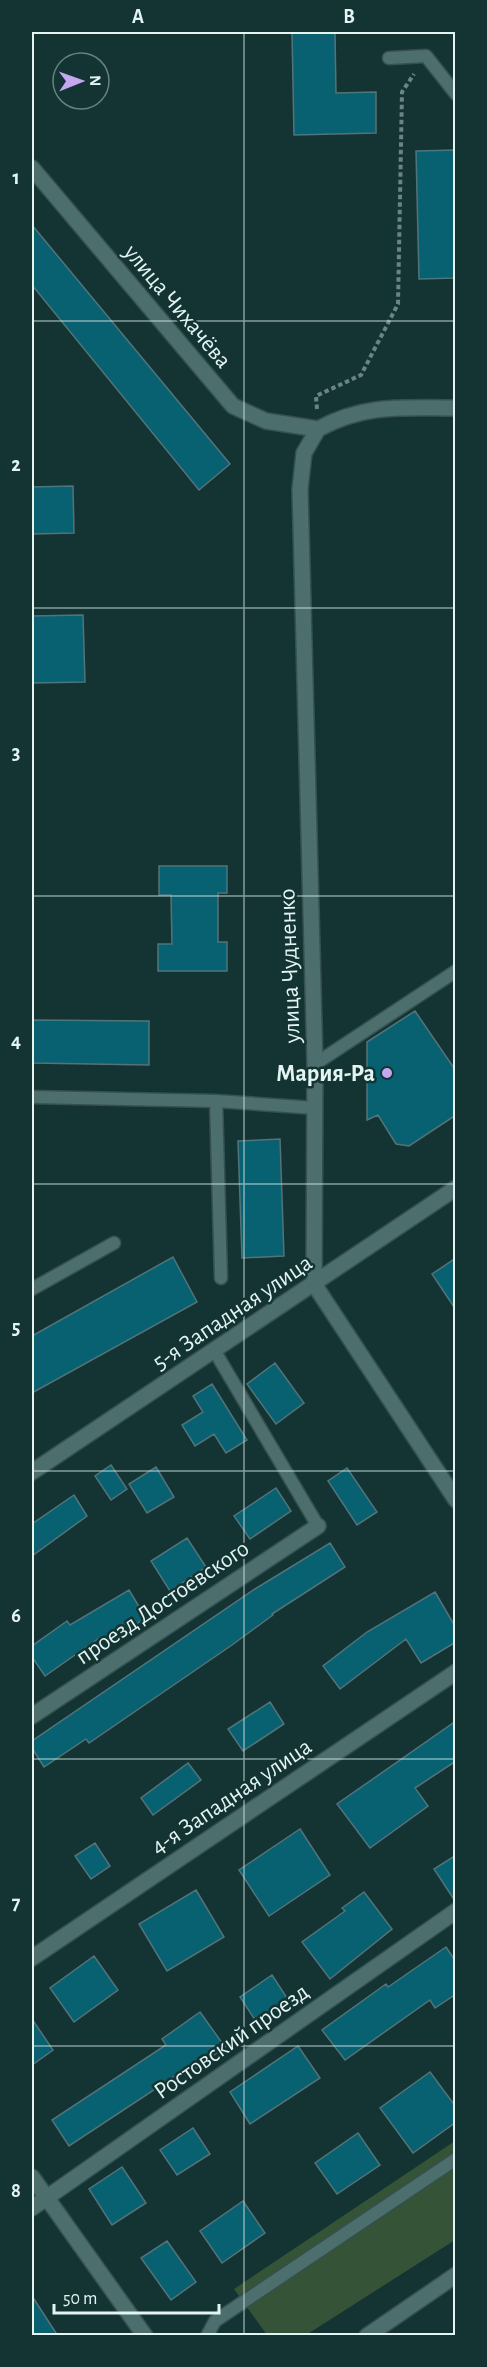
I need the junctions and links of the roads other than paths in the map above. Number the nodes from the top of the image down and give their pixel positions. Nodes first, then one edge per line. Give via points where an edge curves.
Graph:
1 (389, 58) dead end
2 (456, 94) edge
3 (32, 168) edge
4 (456, 408) edge
5 (318, 429) junction
6 (456, 971) edge
7 (315, 1064) junction
8 (32, 1097) edge
9 (216, 1101) junction
10 (315, 1108) junction
11 (456, 1188) edge
12 (114, 1243) dead end
13 (221, 1278) dead end
14 (314, 1284) junction
15 (32, 1289) edge
16 (214, 1350) junction
17 (32, 1472) edge
18 (456, 1500) edge
19 (318, 1526) joint
20 (456, 1672) edge
21 (32, 1716) edge
22 (456, 1911) edge
23 (32, 1958) edge
24 (456, 2159) edge
25 (32, 2177) edge
26 (46, 2198) junction
27 (32, 2208) edge
28 (456, 2275) edge
29 (145, 2336) edge
30 (207, 2336) edge
31 (367, 2336) edge

1 - 2 lane via 426,56
3 - 5 street, улица Чихачёва via 233,406 266,421
4 - 5 street via 380,408 342,416
5 - 7 street, улица Чудненко via 304,453 300,489
6 - 7 lane
7 - 10 street, улица Чудненко
8 - 9 lane
9 - 10 lane
9 - 13 lane
10 - 14 street, улица Чудненко
11 - 14 street, 5-я Западная улица
12 - 15 lane
14 - 16 street, 5-я Западная улица
14 - 18 street
16 - 17 street, 5-я Западная улица
16 - 19 lane
19 - 21 street, проезд Достоевского
20 - 23 street, 4-я Западная улица
22 - 26 street, Ростовский проезд
24 - 30 lane via 215,2321
25 - 26 street
26 - 27 street, Ростовский проезд
26 - 29 street
28 - 31 street

